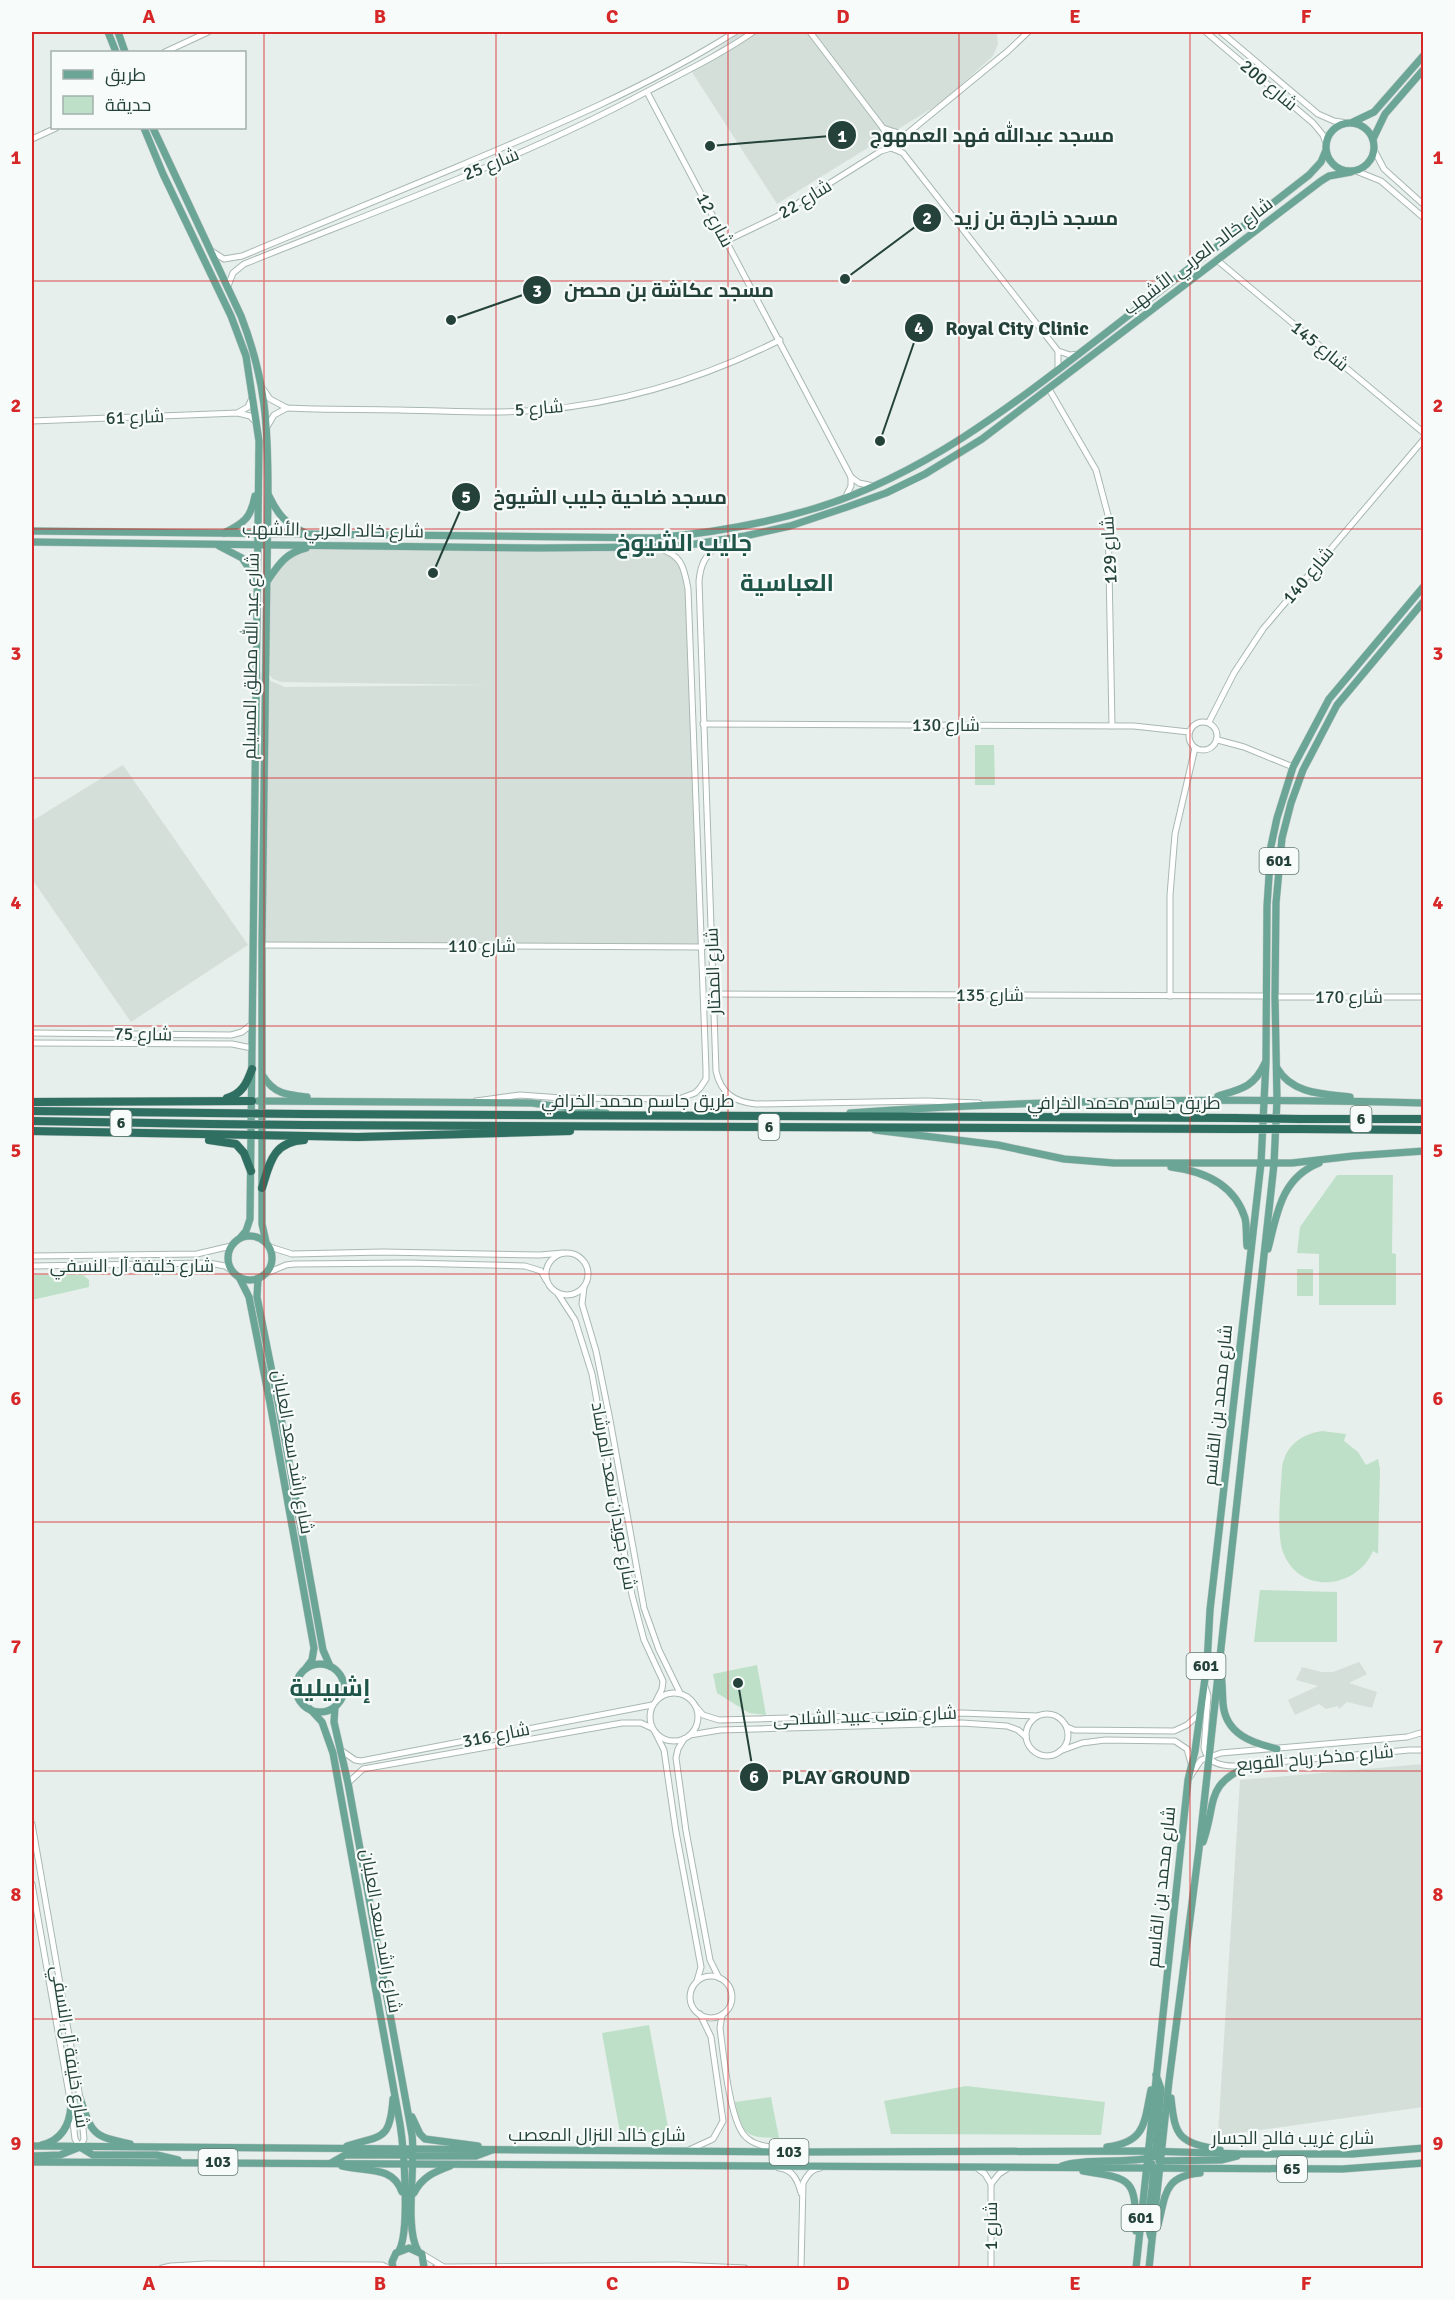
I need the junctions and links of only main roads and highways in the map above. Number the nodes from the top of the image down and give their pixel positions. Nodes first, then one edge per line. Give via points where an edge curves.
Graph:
1 (108, 32) edge
2 (118, 32) edge
3 (116, 51) edge
4 (126, 51) edge
5 (1424, 55) edge
6 (1424, 69) edge
7 (1349, 123) junction
8 (144, 129) edge
9 (153, 129) edge
10 (1373, 139) junction
11 (1326, 147) junction
12 (171, 170) junction
13 (1353, 172) junction
14 (163, 174) junction
15 (177, 182) junction
16 (168, 186) junction
17 (1136, 310) junction
18 (1142, 318) junction
19 (1124, 319) junction
20 (1130, 327) junction
21 (976, 430) junction
22 (964, 438) junction
23 (984, 438) junction
24 (972, 446) junction
25 (259, 479) junction
26 (268, 494) junction
27 (32, 531) edge
28 (222, 534) junction
29 (258, 534) junction
30 (268, 535) junction
31 (309, 535) junction
32 (428, 536) junction
33 (566, 537) junction
34 (578, 537) junction
35 (32, 542) edge
36 (214, 544) junction
37 (258, 545) junction
38 (267, 545) junction
39 (315, 546) junction
40 (429, 546) junction
41 (564, 548) junction
42 (577, 548) junction
43 (258, 582) junction
44 (267, 583) junction
45 (1424, 586) edge
46 (1424, 601) edge
47 (255, 819) junction
48 (264, 819) junction
49 (255, 831) junction
50 (264, 832) junction
51 (252, 998) junction
52 (262, 998) junction
53 (1266, 1061) junction
54 (1276, 1066) junction
55 (252, 1070) junction
56 (263, 1076) junction
57 (1208, 1099) junction
58 (1264, 1099) junction
59 (345, 1100) junction
60 (1277, 1100) junction
61 (212, 1101) junction
62 (252, 1101) junction
63 (263, 1101) junction
64 (32, 1102) edge
65 (1379, 1102) junction
66 (1424, 1102) edge
67 (32, 1111) edge
68 (630, 1116) junction
69 (808, 1116) junction
70 (1424, 1119) edge
71 (32, 1121) edge
72 (642, 1126) junction
73 (848, 1127) junction
74 (1424, 1130) edge
75 (32, 1131) edge
76 (121, 1133) junction
77 (252, 1135) junction
78 (262, 1135) junction
79 (358, 1137) junction
80 (1424, 1151) edge
81 (1332, 1158) junction
82 (1148, 1163) junction
83 (1261, 1163) junction
84 (1274, 1164) junction
85 (251, 1171) junction
86 (262, 1188) junction
87 (240, 1238) junction
88 (268, 1245) junction
89 (1249, 1258) junction
90 (1261, 1272) junction
91 (239, 1277) junction
92 (258, 1279) junction
93 (285, 1436) junction
94 (275, 1437) junction
95 (298, 1509) junction
96 (289, 1510) junction
97 (1219, 1665) junction
98 (330, 1666) junction
99 (306, 1668) junction
100 (335, 1707) junction
101 (309, 1709) junction
102 (1277, 1749) road end
103 (1251, 1765) road end
104 (1199, 1849) junction
105 (1157, 2061) junction
106 (1169, 2080) junction
107 (393, 2090) junction
108 (80, 2098) road end
109 (406, 2101) junction
110 (71, 2105) road end
111 (34, 2146) edge
112 (80, 2147) junction
113 (147, 2147) junction
114 (339, 2148) junction
115 (1424, 2148) edge
116 (495, 2149) junction
117 (1078, 2151) junction
118 (404, 2152) junction
119 (414, 2153) junction
120 (1243, 2154) junction
121 (32, 2156) edge
122 (1154, 2160) junction
123 (186, 2162) junction
124 (331, 2163) junction
125 (1424, 2163) edge
126 (32, 2164) edge
127 (404, 2164) junction
128 (414, 2164) junction
129 (453, 2165) junction
130 (1057, 2167) junction
131 (1240, 2169) junction
132 (404, 2198) junction
133 (412, 2198) junction
134 (420, 2252) junction
135 (1151, 2253) junction
136 (397, 2254) junction
137 (1137, 2259) junction
138 (393, 2268) edge
139 (424, 2268) edge
140 (1136, 2268) edge
141 (1149, 2268) edge

1 - 3 main road
2 - 4 main road
5 - 7 main road via 1374,112
6 - 10 main road via 1385,114
7 - 10 main road via 1365,128
7 - 11 main road via 1335,128
8 - 14 main road, شارع عبد الله مطلق المسيلم
9 - 12 main road, شارع عبد الله مطلق المسيلم
10 - 13 main road via 1374,150 1368,164
11 - 13 main road via 1334,166
11 - 17 main road, شارع خالد العربي الأشهب via 1321,162 1309,175
12 - 14 main road
12 - 15 main road, شارع عبد الله مطلق المسيلم
13 - 18 main road, شارع خالد العربي الأشهب via 1321,180
14 - 16 main road, شارع عبد الله مطلق المسيلم
15 - 16 main road
15 - 26 main road, شارع عبد الله مطلق المسيلم via 228,286 253,348 267,427
16 - 25 main road, شارع عبد الله مطلق المسيلم via 231,316 246,356 260,441
17 - 18 main road via 1136,316
17 - 19 main road, شارع خالد العربي الأشهب
18 - 20 main road, شارع خالد العربي الأشهب
19 - 20 main road via 1130,321
19 - 21 main road, شارع خالد العربي الأشهب
20 - 23 main road, شارع خالد العربي الأشهب
21 - 22 main road, شارع خالد العربي الأشهب
21 - 23 main road via 976,435
22 - 24 main road via 971,440
22 - 34 main road, شارع خالد العربي الأشهب via 873,486 792,514 736,528 656,538
23 - 24 main road, شارع خالد العربي الأشهب
24 - 42 main road, شارع خالد العربي الأشهب via 886,492 790,526 721,540 652,547
25 - 28 main road via 248,518
25 - 29 main road, شارع عبد الله مطلق المسيلم
26 - 30 main road, شارع عبد الله مطلق المسيلم
26 - 31 main road via 285,521
27 - 28 main road, شارع خالد العربي الأشهب
28 - 29 main road, شارع خالد العربي الأشهب
29 - 30 main road, شارع خالد العربي الأشهب
29 - 37 main road, شارع عبد الله مطلق المسيلم
30 - 31 main road, شارع خالد العربي الأشهب
30 - 38 main road, شارع عبد الله مطلق المسيلم
31 - 32 main road, شارع خالد العربي الأشهب
32 - 33 main road, شارع خالد العربي الأشهب
32 - 40 main road
33 - 34 main road, شارع خالد العربي الأشهب
33 - 41 main road
34 - 42 main road
35 - 36 main road, شارع خالد العربي الأشهب
36 - 37 main road, شارع خالد العربي الأشهب
36 - 43 main road via 242,558
37 - 38 main road, شارع خالد العربي الأشهب
37 - 43 main road, شارع عبد الله مطلق المسيلم
38 - 39 main road, شارع خالد العربي الأشهب
38 - 44 main road, شارع عبد الله مطلق المسيلم
39 - 40 main road, شارع خالد العربي الأشهب
39 - 44 main road via 283,558
40 - 41 main road, شارع خالد العربي الأشهب
41 - 42 main road, شارع خالد العربي الأشهب
43 - 47 main road, شارع عبد الله مطلق المسيلم
44 - 48 main road, شارع عبد الله مطلق المسيلم
45 - 53 main road, شارع محمد بن القاسم / 601 via 1329,699 1293,767 1271,846
46 - 54 main road, شارع محمد بن القاسم / 601 via 1337,705 1303,770 1291,803 1282,838 1276,903
47 - 48 main road
47 - 49 main road, شارع عبد الله مطلق المسيلم
48 - 50 main road, شارع عبد الله مطلق المسيلم
49 - 50 main road
49 - 51 main road, شارع عبد الله مطلق المسيلم
50 - 52 main road, شارع عبد الله مطلق المسيلم
51 - 52 main road
51 - 55 main road, شارع عبد الله مطلق المسيلم
52 - 56 main road, شارع عبد الله مطلق المسيلم
53 - 57 main road via 1255,1081 1245,1088
53 - 58 main road, شارع محمد بن القاسم / 601
54 - 60 main road, شارع محمد بن القاسم / 601
54 - 65 main road via 1282,1077 1304,1091
55 - 61 highway via 238,1093
55 - 62 main road, شارع عبد الله مطلق المسيلم
56 - 59 main road via 272,1089 284,1095
56 - 63 main road, شارع عبد الله مطلق المسيلم
57 - 58 main road
57 - 69 main road via 938,1107
58 - 60 main road
58 - 83 main road, شارع محمد بن القاسم / 601
59 - 63 main road
59 - 68 main road via 532,1103
60 - 65 main road
60 - 84 main road, شارع محمد بن القاسم / 601
61 - 62 highway
61 - 64 highway
62 - 63 main road
62 - 77 main road, شارع عبد الله مطلق المسيلم
63 - 78 main road, شارع عبد الله مطلق المسيلم
65 - 66 main road
67 - 68 highway, طريق جاسم محمد الخرافي / 6, bridge
68 - 69 highway, طريق جاسم محمد الخرافي / 6
69 - 70 highway, طريق جاسم محمد الخرافي / 6, bridge
71 - 72 highway, طريق جاسم محمد الخرافي / 6, bridge
72 - 73 highway, طريق جاسم محمد الخرافي / 6
72 - 79 highway
73 - 74 highway, طريق جاسم محمد الخرافي / 6, bridge
73 - 82 main road via 998,1145 1073,1160
75 - 76 highway
76 - 77 highway
76 - 85 highway via 148,1138 223,1140 236,1144
77 - 78 highway
77 - 85 main road
78 - 79 highway
78 - 86 main road
79 - 86 highway via 286,1144 273,1157
80 - 81 main road
81 - 84 main road
81 - 90 main road via 1305,1170 1284,1193
82 - 83 main road
82 - 89 main road via 1192,1170 1222,1185 1238,1202 1245,1218
83 - 84 main road
83 - 89 main road, شارع محمد بن القاسم / 601
84 - 90 main road, شارع محمد بن القاسم / 601
85 - 87 main road via 249,1226
86 - 88 main road via 262,1224
87 - 88 main road via 254,1236
87 - 91 main road via 231,1246 228,1258 231,1270
88 - 92 main road via 272,1261 267,1273
89 - 105 main road, شارع محمد بن القاسم / 601 via 1200,1713 1188,1780
90 - 97 main road, شارع محمد بن القاسم / 601
91 - 92 main road
91 - 94 main road, شارع راشد سعد العلبان via 249,1297
92 - 93 main road, شارع راشد سعد العلبان via 257,1297
93 - 94 main road via 280,1433
93 - 95 main road, شارع راشد سعد العلبان
94 - 96 main road, شارع راشد سعد العلبان
95 - 96 main road
95 - 98 main road, شارع راشد سعد العلبان via 323,1650
96 - 99 main road, شارع راشد سعد العلبان via 314,1648
97 - 102 main road via 1224,1709 1230,1725 1249,1741
97 - 104 main road, شارع محمد بن القاسم / 601
98 - 99 main road
98 - 100 main road via 338,1672 344,1687
99 - 101 main road via 300,1673 296,1688 299,1700
100 - 101 main road via 322,1712
100 - 109 main road, شارع راشد سعد العلبان via 334,1722
101 - 107 main road, شارع راشد سعد العلبان via 322,1722 333,1753
103 - 104 main road via 1231,1774 1217,1789
104 - 106 main road, شارع محمد بن القاسم / 601
105 - 117 main road via 1143,2127 1137,2135 1121,2145
105 - 122 main road, شارع محمد بن القاسم / 601
106 - 120 main road via 1173,2124 1187,2141
106 - 122 main road, شارع محمد بن القاسم / 601
107 - 114 main road via 391,2121 384,2133
107 - 118 main road, شارع راشد سعد العلبان
108 - 113 main road via 92,2130 99,2136
109 - 116 main road via 425,2139
109 - 119 main road, شارع راشد سعد العلبان
110 - 111 main road via 63,2132 56,2139
111 - 112 main road, شارع خالد النزال المعصب / 103
112 - 113 main road, شارع خالد النزال المعصب / 103
112 - 121 main road via 60,2155
112 - 123 main road via 93,2155 157,2155
113 - 114 main road, شارع خالد النزال المعصب / 103
114 - 118 main road, شارع خالد النزال المعصب / 103
115 - 120 main road, شارع غريب فالح الجسار / 65 via 1352,2154
116 - 117 main road, شارع خالد النزال المعصب / 103
116 - 119 main road, شارع خالد النزال المعصب / 103
117 - 122 main road, شارع خالد النزال المعصب / 103
118 - 119 main road, شارع خالد النزال المعصب / 103
118 - 124 main road via 345,2156
118 - 127 main road, شارع راشد سعد العلبان
119 - 127 main road
119 - 128 main road, شارع راشد سعد العلبان
120 - 122 main road via 1221,2160
122 - 130 main road via 1087,2160
122 - 131 main road, شارع غريب فالح الجسار / 65
122 - 135 main road, شارع محمد بن القاسم / 601
122 - 137 main road, شارع محمد بن القاسم / 601
123 - 124 main road, شارع خالد النزال المعصب / 103
123 - 126 main road, شارع خالد النزال المعصب / 103
124 - 127 main road, شارع خالد النزال المعصب / 103
124 - 132 main road via 387,2173 395,2178
125 - 131 main road, شارع غريب فالح الجسار / 65 via 1342,2169
127 - 128 main road, شارع خالد النزال المعصب / 103
127 - 132 main road, شارع راشد سعد العلبان
128 - 129 main road, شارع خالد النزال المعصب / 103
128 - 133 main road, شارع راشد سعد العلبان
129 - 130 main road, شارع خالد النزال المعصب / 103
129 - 133 main road via 427,2175
130 - 137 main road via 1118,2176 1126,2182 1135,2198
131 - 135 main road via 1188,2174 1171,2183
132 - 136 main road, شارع راشد سعد العلبان via 405,2235
133 - 134 main road, شارع راشد سعد العلبان via 413,2237
134 - 136 main road via 409,2248
134 - 139 main road, شارع راشد سعد العلبان
135 - 141 main road, شارع محمد بن القاسم / 601
136 - 138 main road, شارع راشد سعد العلبان
137 - 140 main road, شارع محمد بن القاسم / 601

